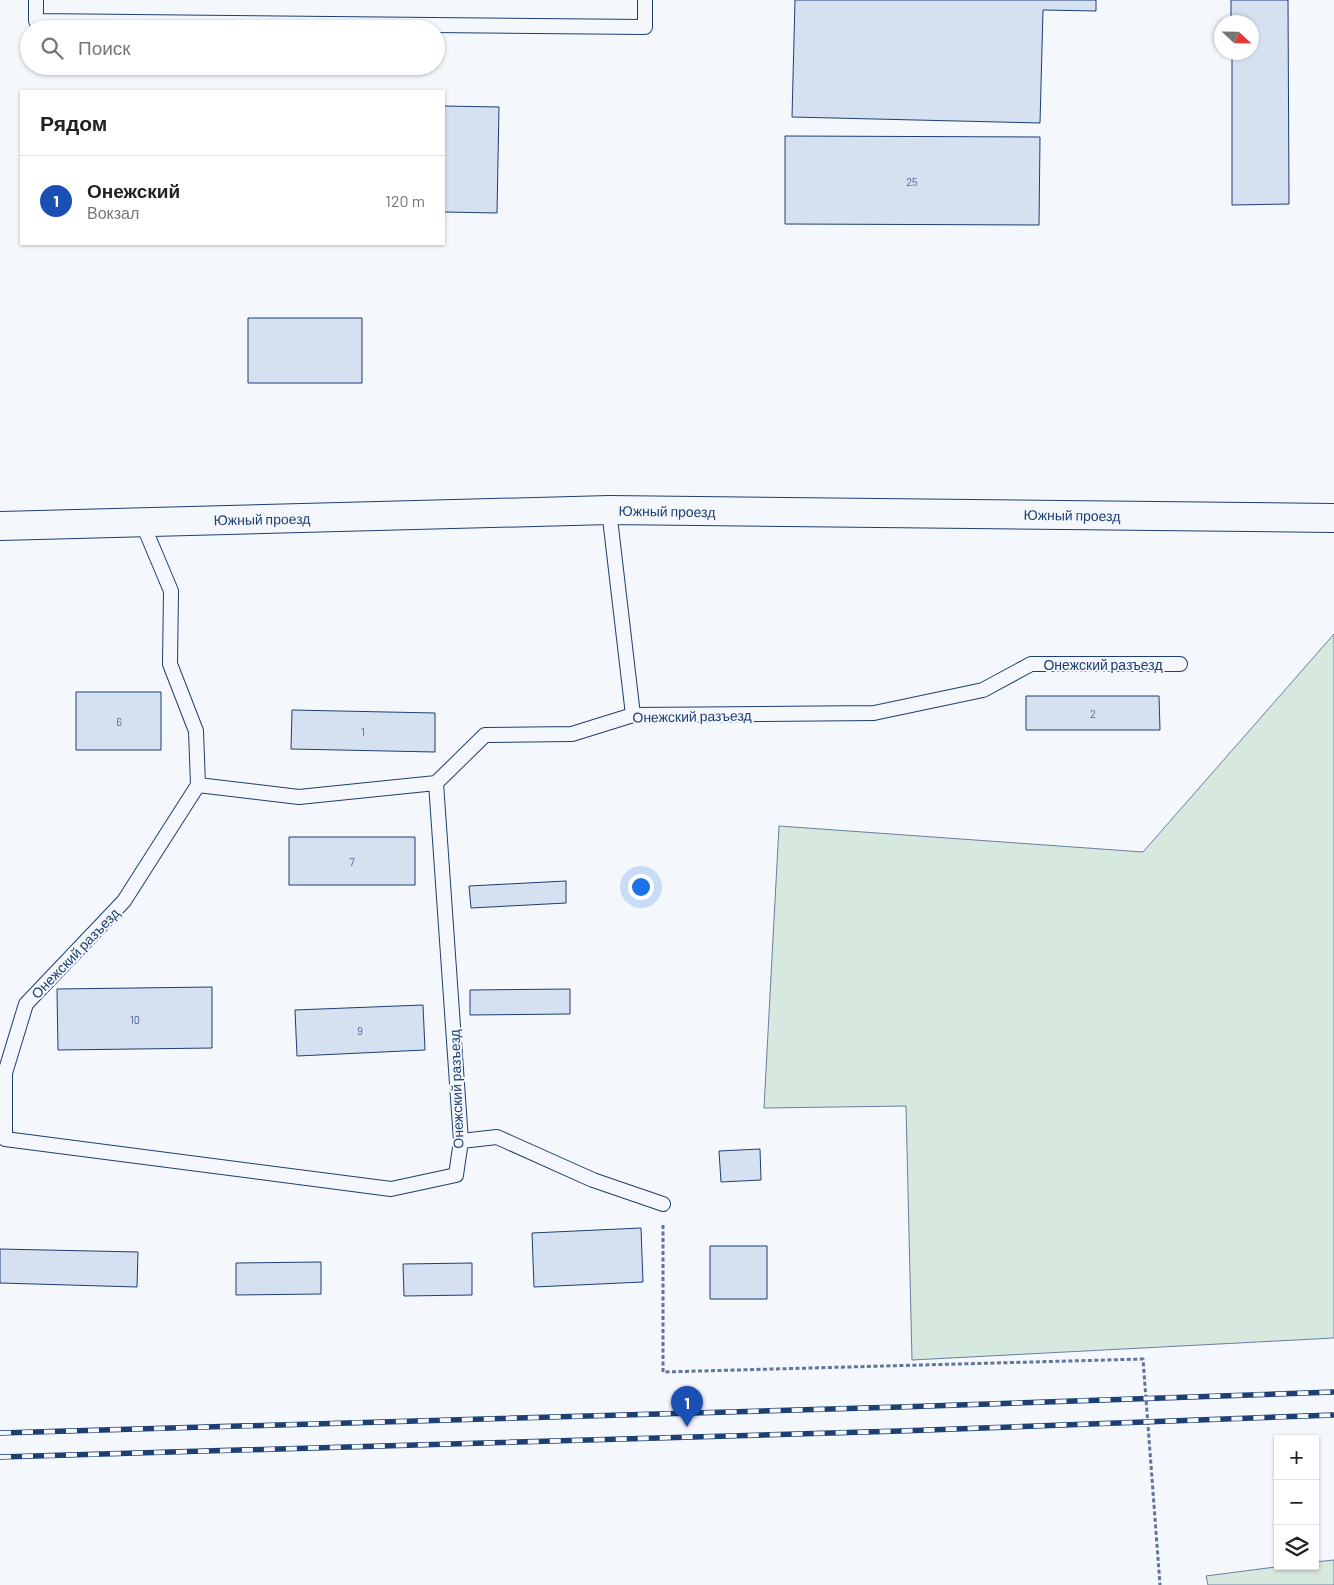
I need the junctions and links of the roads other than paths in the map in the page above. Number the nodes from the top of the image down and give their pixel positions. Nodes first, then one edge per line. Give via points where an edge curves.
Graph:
1 (36, 0) edge
2 (645, 0) edge
3 (36, 20) edge
4 (445, 25) edge
5 (609, 510) junction
6 (1334, 518) edge
7 (142, 522) junction
8 (0, 526) edge
9 (1180, 664) dead end
10 (633, 715) junction
11 (436, 782) junction
12 (198, 785) junction
13 (2, 1139) edge
14 (461, 1141) junction
15 (663, 1204) road end

1 - 3 lane
2 - 4 lane via 645,27
5 - 6 street, Южный проезд
5 - 7 street, Южный проезд
5 - 10 lane
7 - 8 street, Южный проезд
7 - 12 lane via 172,591 170,664 196,731
9 - 10 lane, Онежский разъезд via 1031,664 982,690 874,713
10 - 11 lane, Онежский разъезд via 572,734 485,735
11 - 12 lane via 299,797
11 - 14 lane, Онежский разъезд
12 - 13 lane, Онежский разъезд via 124,901 26,1004 6,1073
13 - 14 lane, Онежский разъезд via 391,1190 456,1175
14 - 15 lane via 497,1137 593,1180

